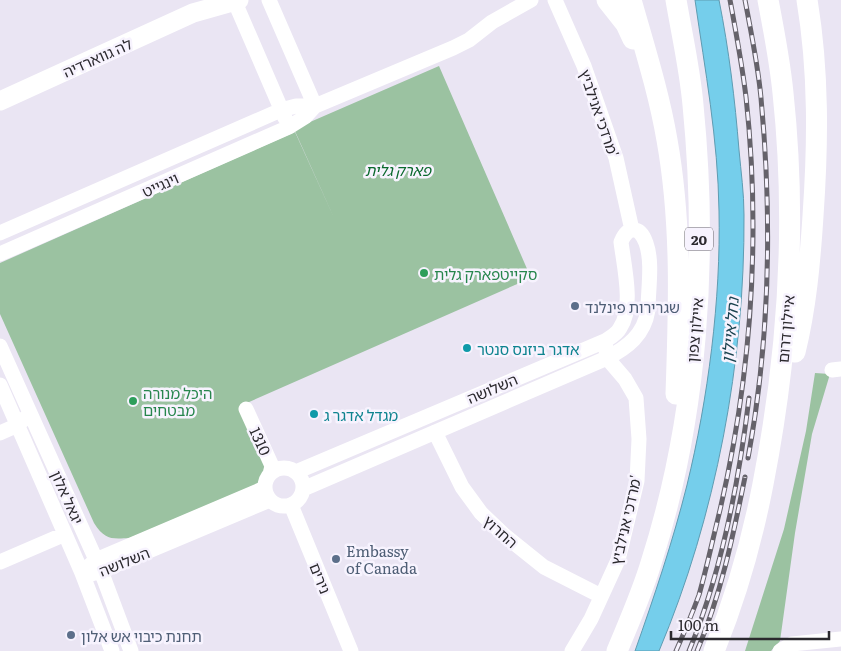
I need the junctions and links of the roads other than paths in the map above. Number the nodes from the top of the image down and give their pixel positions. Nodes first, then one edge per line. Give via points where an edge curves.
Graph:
1 (211, 0) edge
2 (269, 0) edge
3 (531, 0) edge
4 (555, 0) edge
5 (607, 0) edge
6 (630, 0) edge
7 (676, 0) edge
8 (768, 0) edge
9 (807, 0) edge
10 (236, 1) edge
11 (193, 13) junction
12 (652, 75) junction
13 (0, 100) edge
14 (315, 106) junction
15 (281, 110) junction
16 (289, 127) junction
17 (632, 230) junction
18 (0, 233) edge
19 (0, 254) edge
20 (605, 341) junction
21 (0, 346) edge
22 (607, 358) junction
23 (0, 385) edge
24 (4, 404) edge
25 (27, 406) junction
26 (246, 409) dead end
27 (18, 425) junction
28 (256, 431) junction
29 (434, 432) junction
30 (0, 433) edge
31 (292, 470) junction
32 (673, 477) junction
33 (763, 483) junction
34 (268, 487) junction
35 (303, 490) junction
36 (292, 505) junction
37 (65, 534) junction
38 (89, 543) junction
39 (118, 552) junction
40 (0, 562) edge
41 (99, 565) junction
42 (82, 573) junction
43 (601, 596) junction
44 (841, 639) edge
45 (786, 648) edge
46 (112, 651) edge
47 (132, 651) edge
48 (350, 651) edge
49 (572, 651) edge
50 (617, 651) edge
51 (714, 651) edge

1 - 11 main road, לה גווארדיה
2 - 14 street
3 - 14 street, וינגייט via 499,17 454,48
4 - 17 street, מרדכי אנילביץ' via 584,66 616,158
5 - 12 highway via 626,24
6 - 12 highway
7 - 32 highway, איילון צפון / 20 via 693,104 699,230 693,352
8 - 33 highway, איילון דרום via 783,94 789,184 789,258 781,379
9 - 33 highway via 816,101 810,262 797,343
10 - 11 main road, לה גווארדיה
10 - 15 street
11 - 13 main road, לה גווארדיה
12 - 32 highway via 667,140 678,235 679,310
14 - 15 street, וינגייט
14 - 16 street, וינגייט
15 - 16 street
15 - 18 street, וינגייט
16 - 19 street, וינגייט
17 - 20 street via 624,235 621,242 627,295 625,318 616,334
17 - 22 street, מרדכי אנילביץ' via 641,233 648,248 647,318 636,338
20 - 22 street
20 - 31 street, השלושה
21 - 25 street, יגאל אלון
22 - 29 street, השלושה
22 - 43 street, מרדכי אנילביץ' via 636,398 639,439 637,481 618,560
23 - 24 street, יגאל אלון
24 - 25 street via 19,401
24 - 27 street, יגאל אלון
25 - 27 street
25 - 38 street, יגאל אלון
26 - 28 street, 1310
27 - 30 street
27 - 37 street, יגאל אלון
28 - 31 street via 270,451
28 - 34 street, 1310 via 272,466
29 - 35 street, השלושה
29 - 43 street, החרוץ via 462,487 481,513 544,567
31 - 34 street via 276,470
31 - 35 street via 303,483
32 - 50 highway, איילון צפון / 20 via 652,561
33 - 51 highway, איילון דרום via 741,574
34 - 36 street via 280,506
34 - 39 street, השלושה
34 - 41 street, השלושה
35 - 36 street
36 - 48 street, נירים
37 - 40 street
37 - 42 street, יגאל אלון
38 - 39 street via 103,552
38 - 41 street, יגאל אלון
39 - 41 street, השלושה
41 - 42 street, השלושה
41 - 47 street, יגאל אלון
42 - 46 street, יגאל אלון
43 - 49 street, מרדכי אנילביץ'
44 - 45 street

